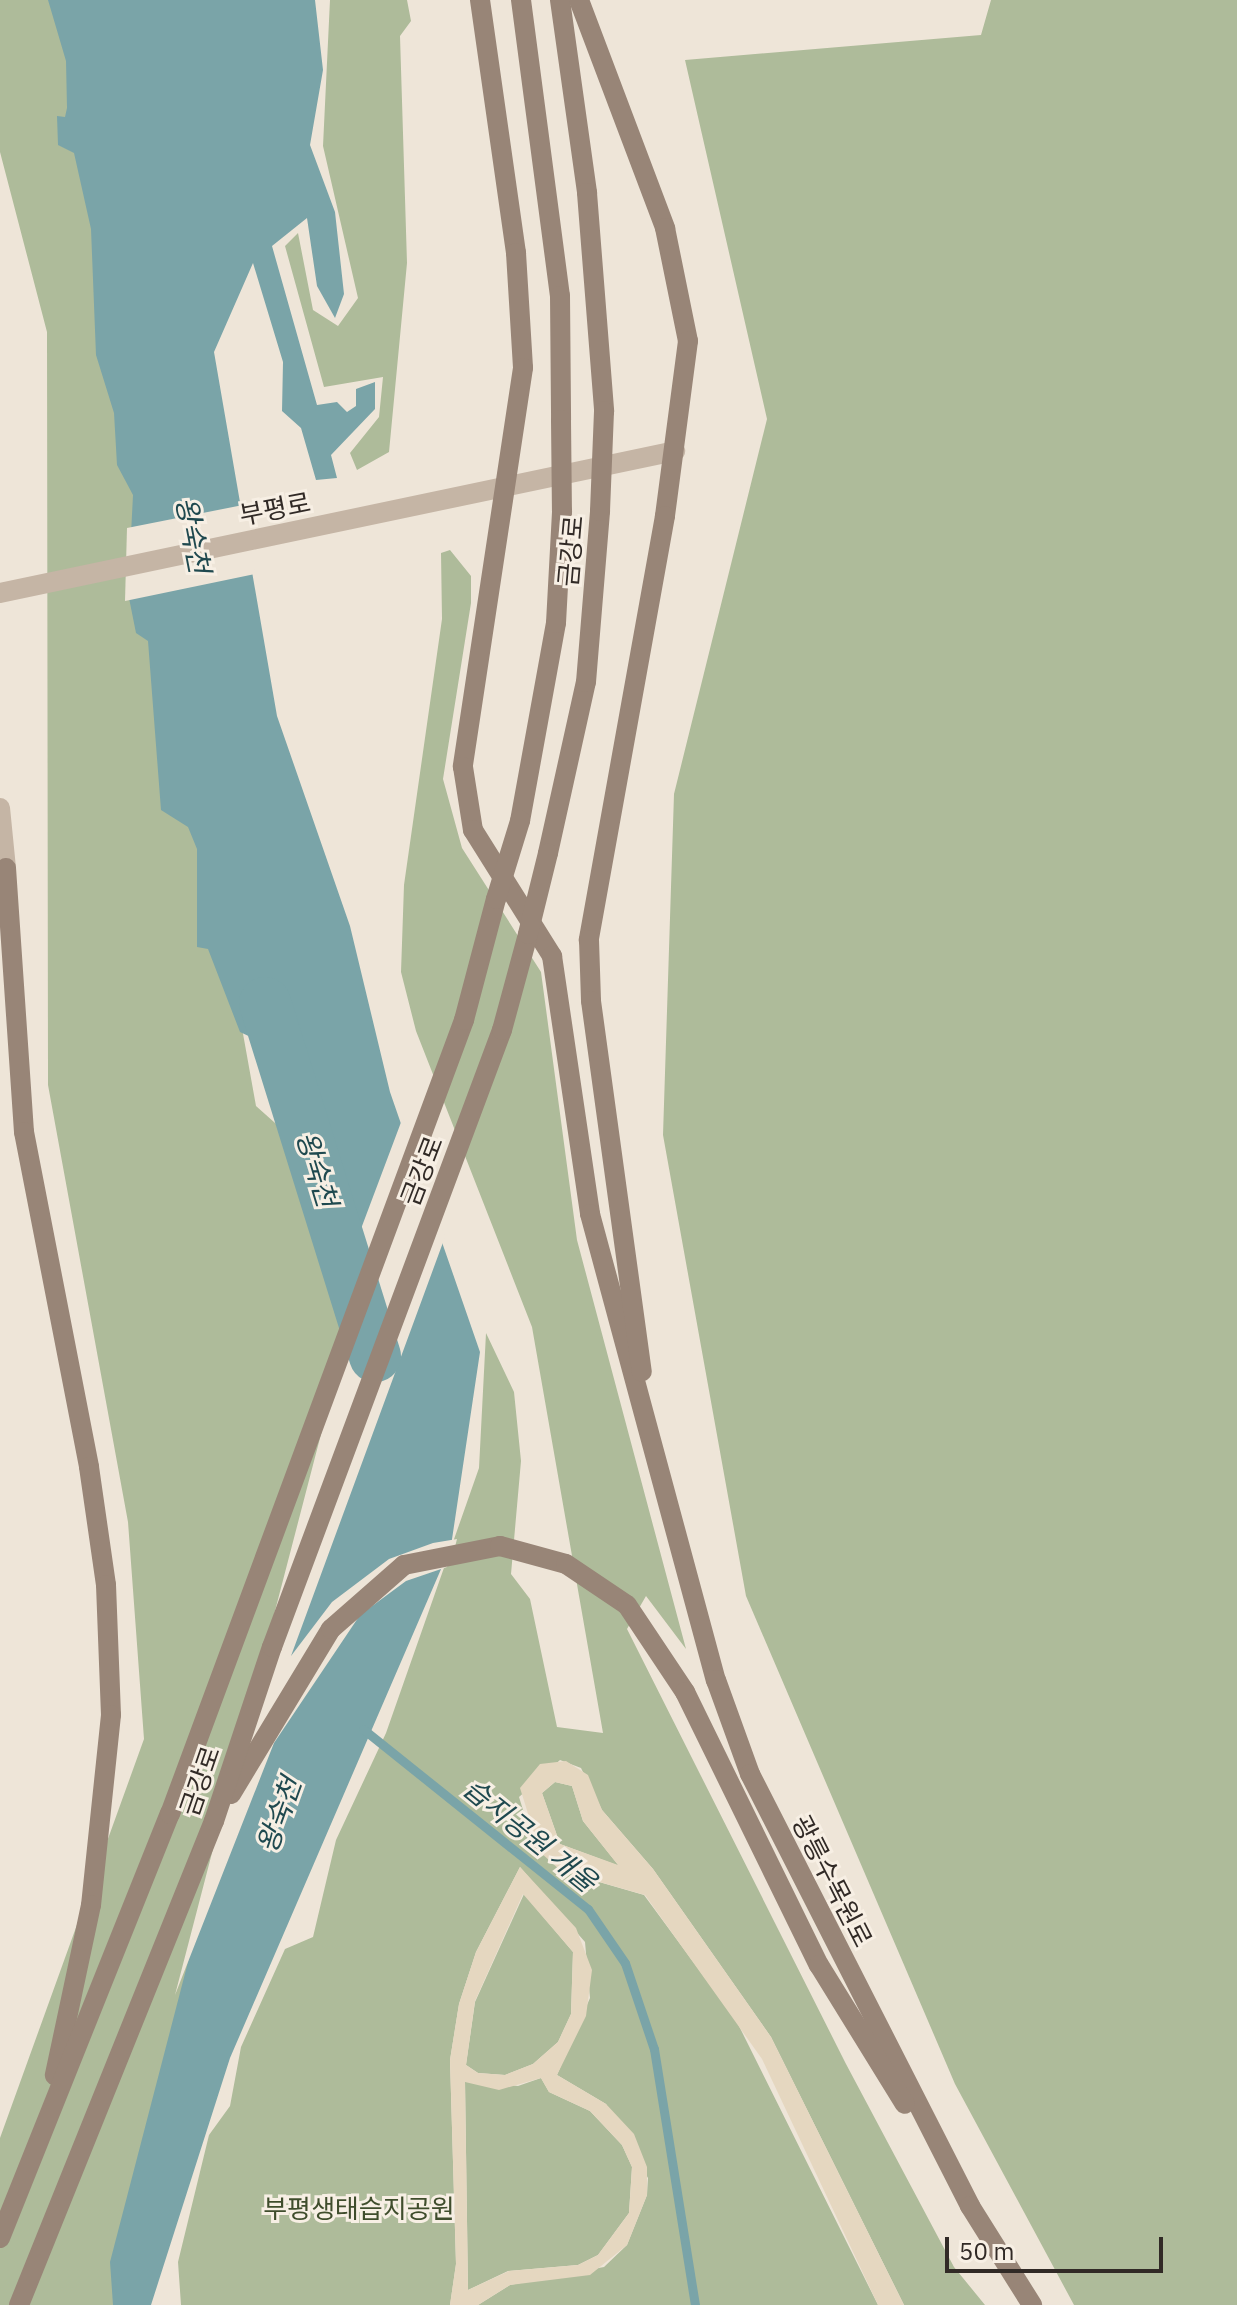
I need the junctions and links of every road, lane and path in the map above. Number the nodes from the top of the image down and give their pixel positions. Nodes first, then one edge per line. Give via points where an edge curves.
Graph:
1 (480, 0) edge
2 (521, 0) edge
3 (560, 0) edge
4 (579, 0) edge
5 (675, 451) junction
6 (509, 486) junction
7 (8, 590) edge
8 (0, 808) edge
9 (6, 868) joint
10 (653, 1451) junction
11 (214, 1821) junction
12 (43, 2131) junction
13 (954, 2176) junction
14 (0, 2238) edge
15 (19, 2305) edge
16 (1032, 2305) edge

1 - 6 main road via 522,317
2 - 12 main road, 금강로, bridge via 560,296 562,511 556,623 520,821 464,1020 170,1814
3 - 11 main road, 금강로, bridge via 587,193 604,411 586,682 502,1030 272,1647
4 - 5 main road via 679,278 688,341
5 - 6 street, 부평로
5 - 10 main road via 589,940 591,1001
6 - 7 street, 부평로
6 - 10 main road via 463,767 473,830 552,956 590,1214
8 - 9 street
9 - 12 main road via 12,1036 43,1237 89,1467 106,1585 111,1715 91,1905
10 - 13 main road, 광릉수목원로 via 750,1774
11 - 13 main road via 331,1629 404,1565 500,1546 541,1555 600,1584 647,1632 693,1706 819,1965
11 - 15 main road, 금강로
12 - 14 main road, 금강로
13 - 16 main road, 광릉수목원로

